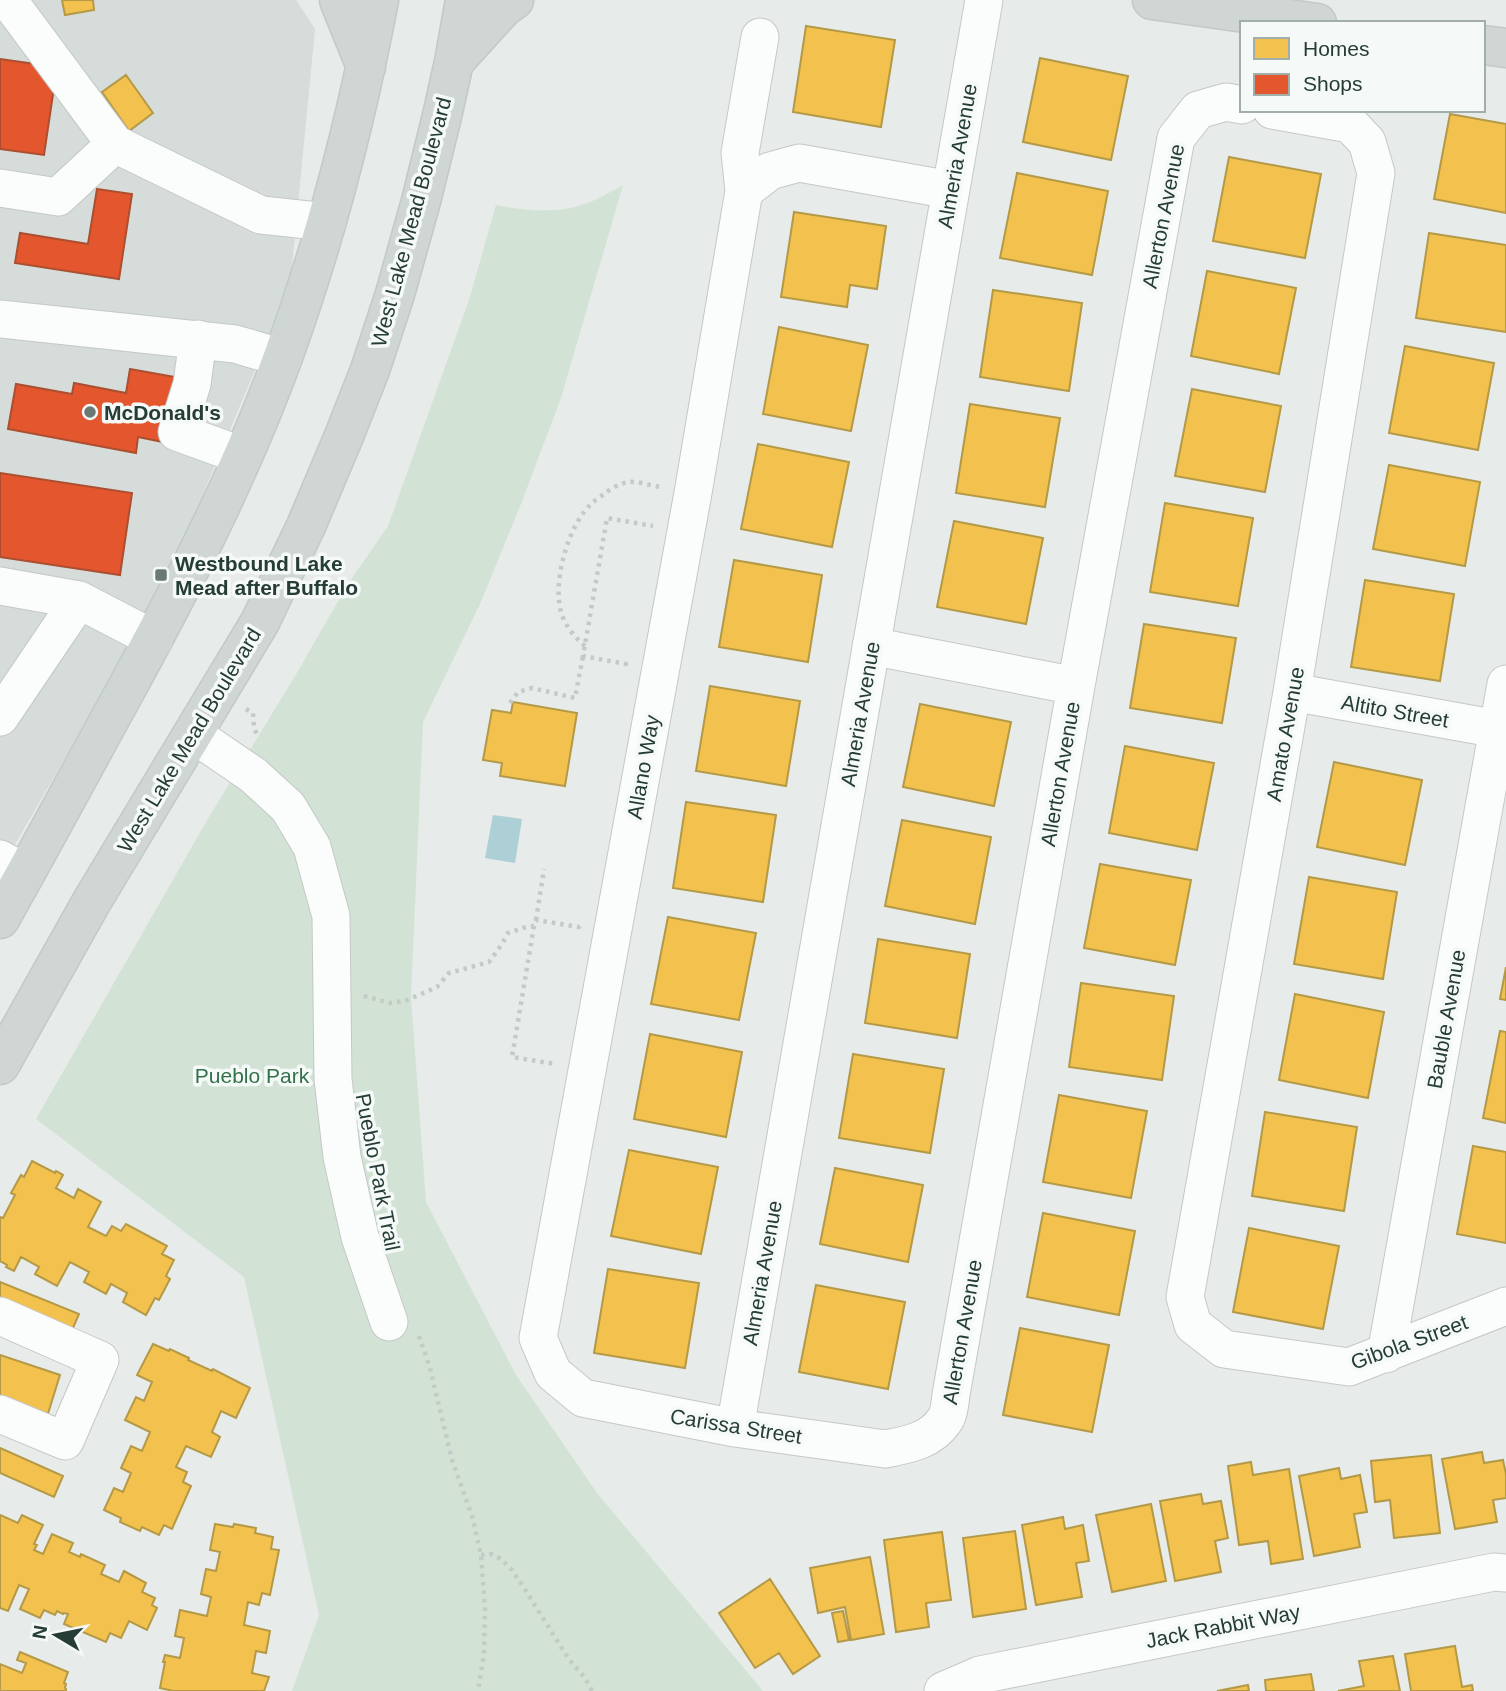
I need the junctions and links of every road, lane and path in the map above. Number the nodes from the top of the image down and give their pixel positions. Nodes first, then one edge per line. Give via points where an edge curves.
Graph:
1 (8, 0) edge
2 (340, 0) edge
3 (379, 0) edge
4 (465, 0) edge
5 (514, 0) edge
6 (984, 0) edge
7 (1173, 2) edge
8 (1303, 21) edge
9 (760, 37) dead end
10 (1485, 45) edge
11 (1506, 48) edge
12 (454, 62) junction
13 (366, 67) junction
14 (1240, 105) edge
15 (1283, 112) edge
16 (115, 144) junction
17 (757, 181) junction
18 (0, 188) edge
19 (951, 190) junction
20 (327, 222) junction
21 (0, 318) edge
22 (198, 340) junction
23 (283, 358) junction
24 (243, 456) junction
25 (693, 493) junction
26 (653, 526) dead end
27 (0, 586) edge
28 (79, 600) junction
29 (154, 639) junction
30 (584, 646) junction
31 (872, 646) junction
32 (583, 656) junction
33 (623, 677) dead end
34 (1506, 684) edge
35 (1076, 686) junction
36 (218, 692) junction
37 (1292, 692) junction
38 (510, 704) dead end
39 (0, 717) edge
40 (1498, 729) junction
41 (193, 734) junction
42 (267, 744) dead end
43 (13, 866) edge
44 (544, 869) dead end
45 (582, 914) dead end
46 (0, 919) edge
47 (535, 923) junction
48 (364, 984) dead end
49 (363, 996) junction
50 (363, 1008) dead end
51 (0, 1065) edge
52 (557, 1065) dead end
53 (1506, 1307) edge
54 (0, 1316) edge
55 (402, 1324) joint
56 (1193, 1325) joint
57 (1385, 1354) junction
58 (553, 1373) joint
59 (0, 1414) edge
60 (735, 1428) junction
61 (927, 1437) joint
62 (481, 1555) junction
63 (1506, 1573) edge
64 (981, 1683) edge
65 (478, 1691) edge
66 (592, 1691) edge
67 (943, 1691) edge

1 - 16 street
2 - 13 main road
3 - 13 main road
4 - 12 main road, West Lake Mead Boulevard
5 - 12 main road
6 - 19 street, Almeria Avenue
7 - 8 main road
9 - 17 street, Allano Way via 740,153
10 - 11 main road
12 - 36 main road, West Lake Mead Boulevard via 422,201 370,370 306,526 260,622
13 - 20 main road
14 - 35 street, Allerton Avenue via 1226,102 1198,110 1175,138
15 - 37 street, Amato Avenue via 1350,124 1367,142 1376,173
16 - 18 street via 58,197
16 - 20 street via 261,215
17 - 19 street via 799,163
17 - 25 street, Allano Way
19 - 31 street, Almeria Avenue
20 - 23 main road
21 - 22 street
22 - 23 street via 235,344
22 - 24 street via 192,384 177,432
23 - 24 main road
24 - 29 main road
25 - 30 path via 628,482 590,505 565,553 559,600 564,620
25 - 58 street, Allano Way via 538,1338
26 - 30 path via 607,518
27 - 28 street
28 - 29 street
28 - 39 street
29 - 43 main road
30 - 32 path
31 - 35 street
31 - 60 street, Almeria Avenue
32 - 33 path via 626,664
32 - 38 path via 575,698 533,688 518,692
34 - 40 street, Bauble Avenue
35 - 61 street, Allerton Avenue via 953,1389 945,1420
36 - 41 main road, West Lake Mead Boulevard
36 - 42 path via 253,713 258,738
37 - 40 street, Altito Street
37 - 56 street, Amato Avenue via 1185,1297
40 - 57 street, Bauble Avenue
41 - 51 main road, West Lake Mead Boulevard
41 - 55 street via 253,775 288,807 312,847 331,916 333,1079 342,1157 359,1237
43 - 46 main road
44 - 47 path
45 - 47 path via 579,927
47 - 49 path via 508,933 489,962 449,973 438,987 411,999 390,1003
47 - 52 path via 512,1057
48 - 49 path
49 - 50 path
53 - 57 street, Gibola Street
54 - 59 street via 100,1360 65,1441
55 - 62 path via 430,1368
56 - 57 street, Gibola Street via 1224,1349 1236,1351 1349,1367
58 - 60 street, Carissa Street via 583,1398
60 - 61 street, Carissa Street via 885,1448
62 - 65 path via 485,1609
62 - 66 path via 491,1554 512,1570
63 - 64 street, Jack Rabbit Way
64 - 67 street, Jack Rabbit Way

